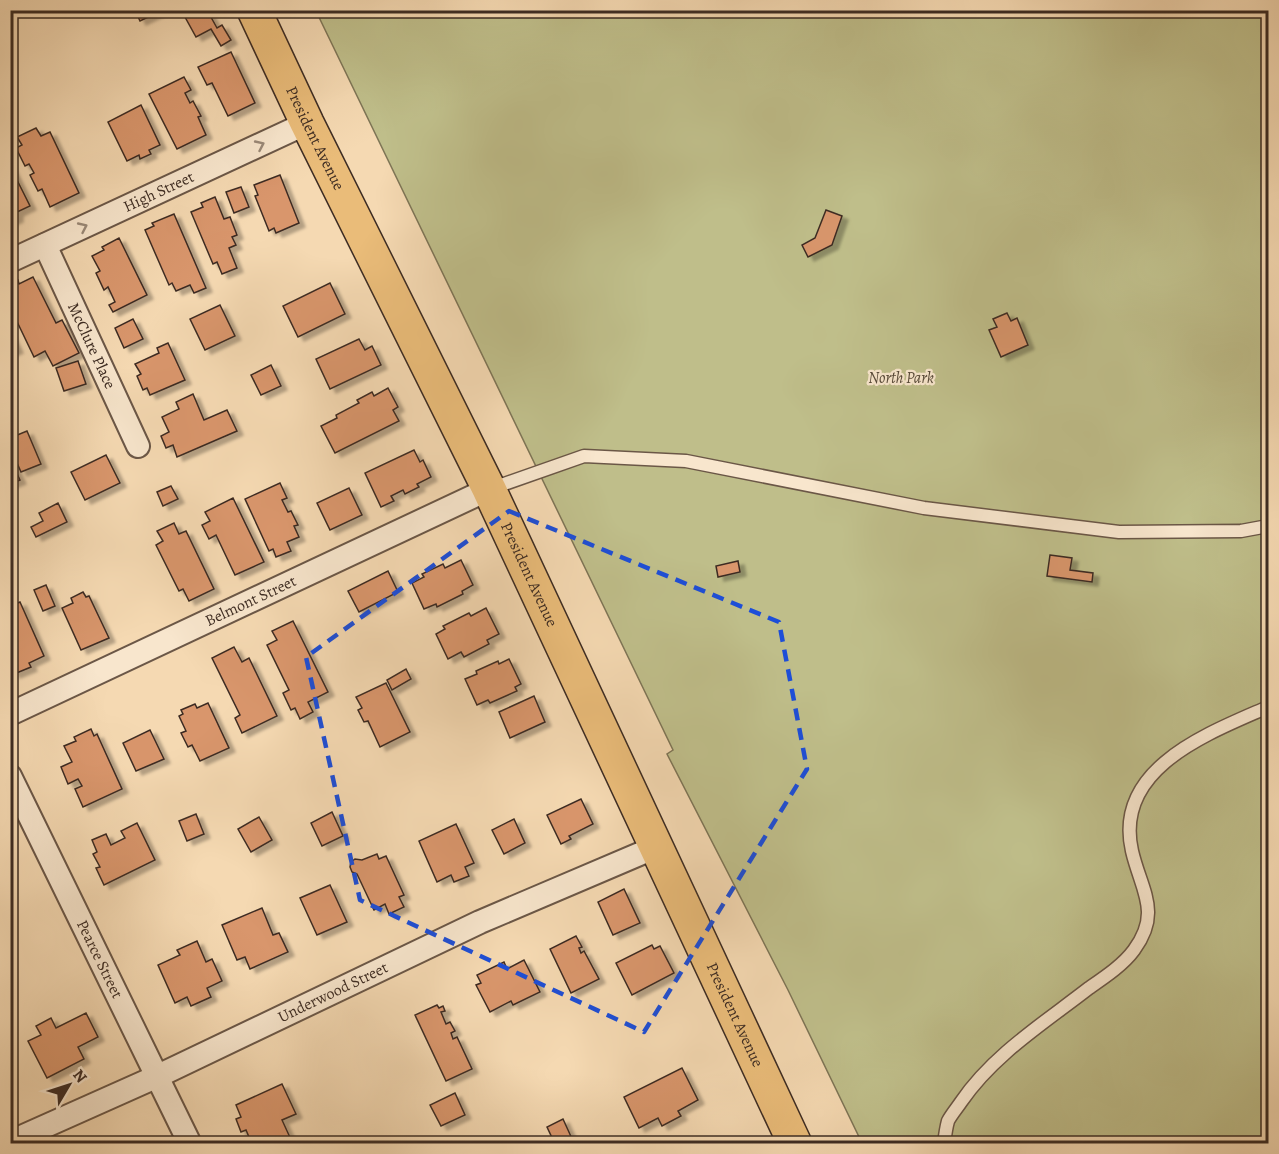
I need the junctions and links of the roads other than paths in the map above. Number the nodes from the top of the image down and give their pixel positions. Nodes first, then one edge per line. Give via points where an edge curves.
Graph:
1 (254, 10) edge
2 (307, 123) junction
3 (45, 245) junction
4 (10, 261) edge
5 (138, 446) dead end
6 (489, 489) junction
7 (1269, 526) edge
8 (1269, 707) edge
9 (10, 714) edge
10 (10, 776) edge
11 (656, 847) junction
12 (158, 1076) junction
13 (10, 1142) edge
14 (190, 1143) edge
15 (795, 1143) edge
16 (944, 1143) edge

1 - 2 main road, President Avenue
3 -> 2 street, High Street
2 - 6 main road, President Avenue
3 - 4 street, High Street
3 - 5 street, McClure Place
6 - 7 lane via 584,456 675,460 924,508 1119,532 1241,531
6 - 9 street, Belmont Street
6 - 11 main road, President Avenue
8 - 16 lane via 1192,742 1148,778 1129,824 1132,851 1147,895 1144,935 1112,971 999,1058 972,1085 949,1120
10 - 12 street, Pearce Street
11 - 12 street, Underwood Street via 480,922
11 - 15 main road, President Avenue
12 - 13 street, Underwood Street
12 - 14 street, Pearce Street

